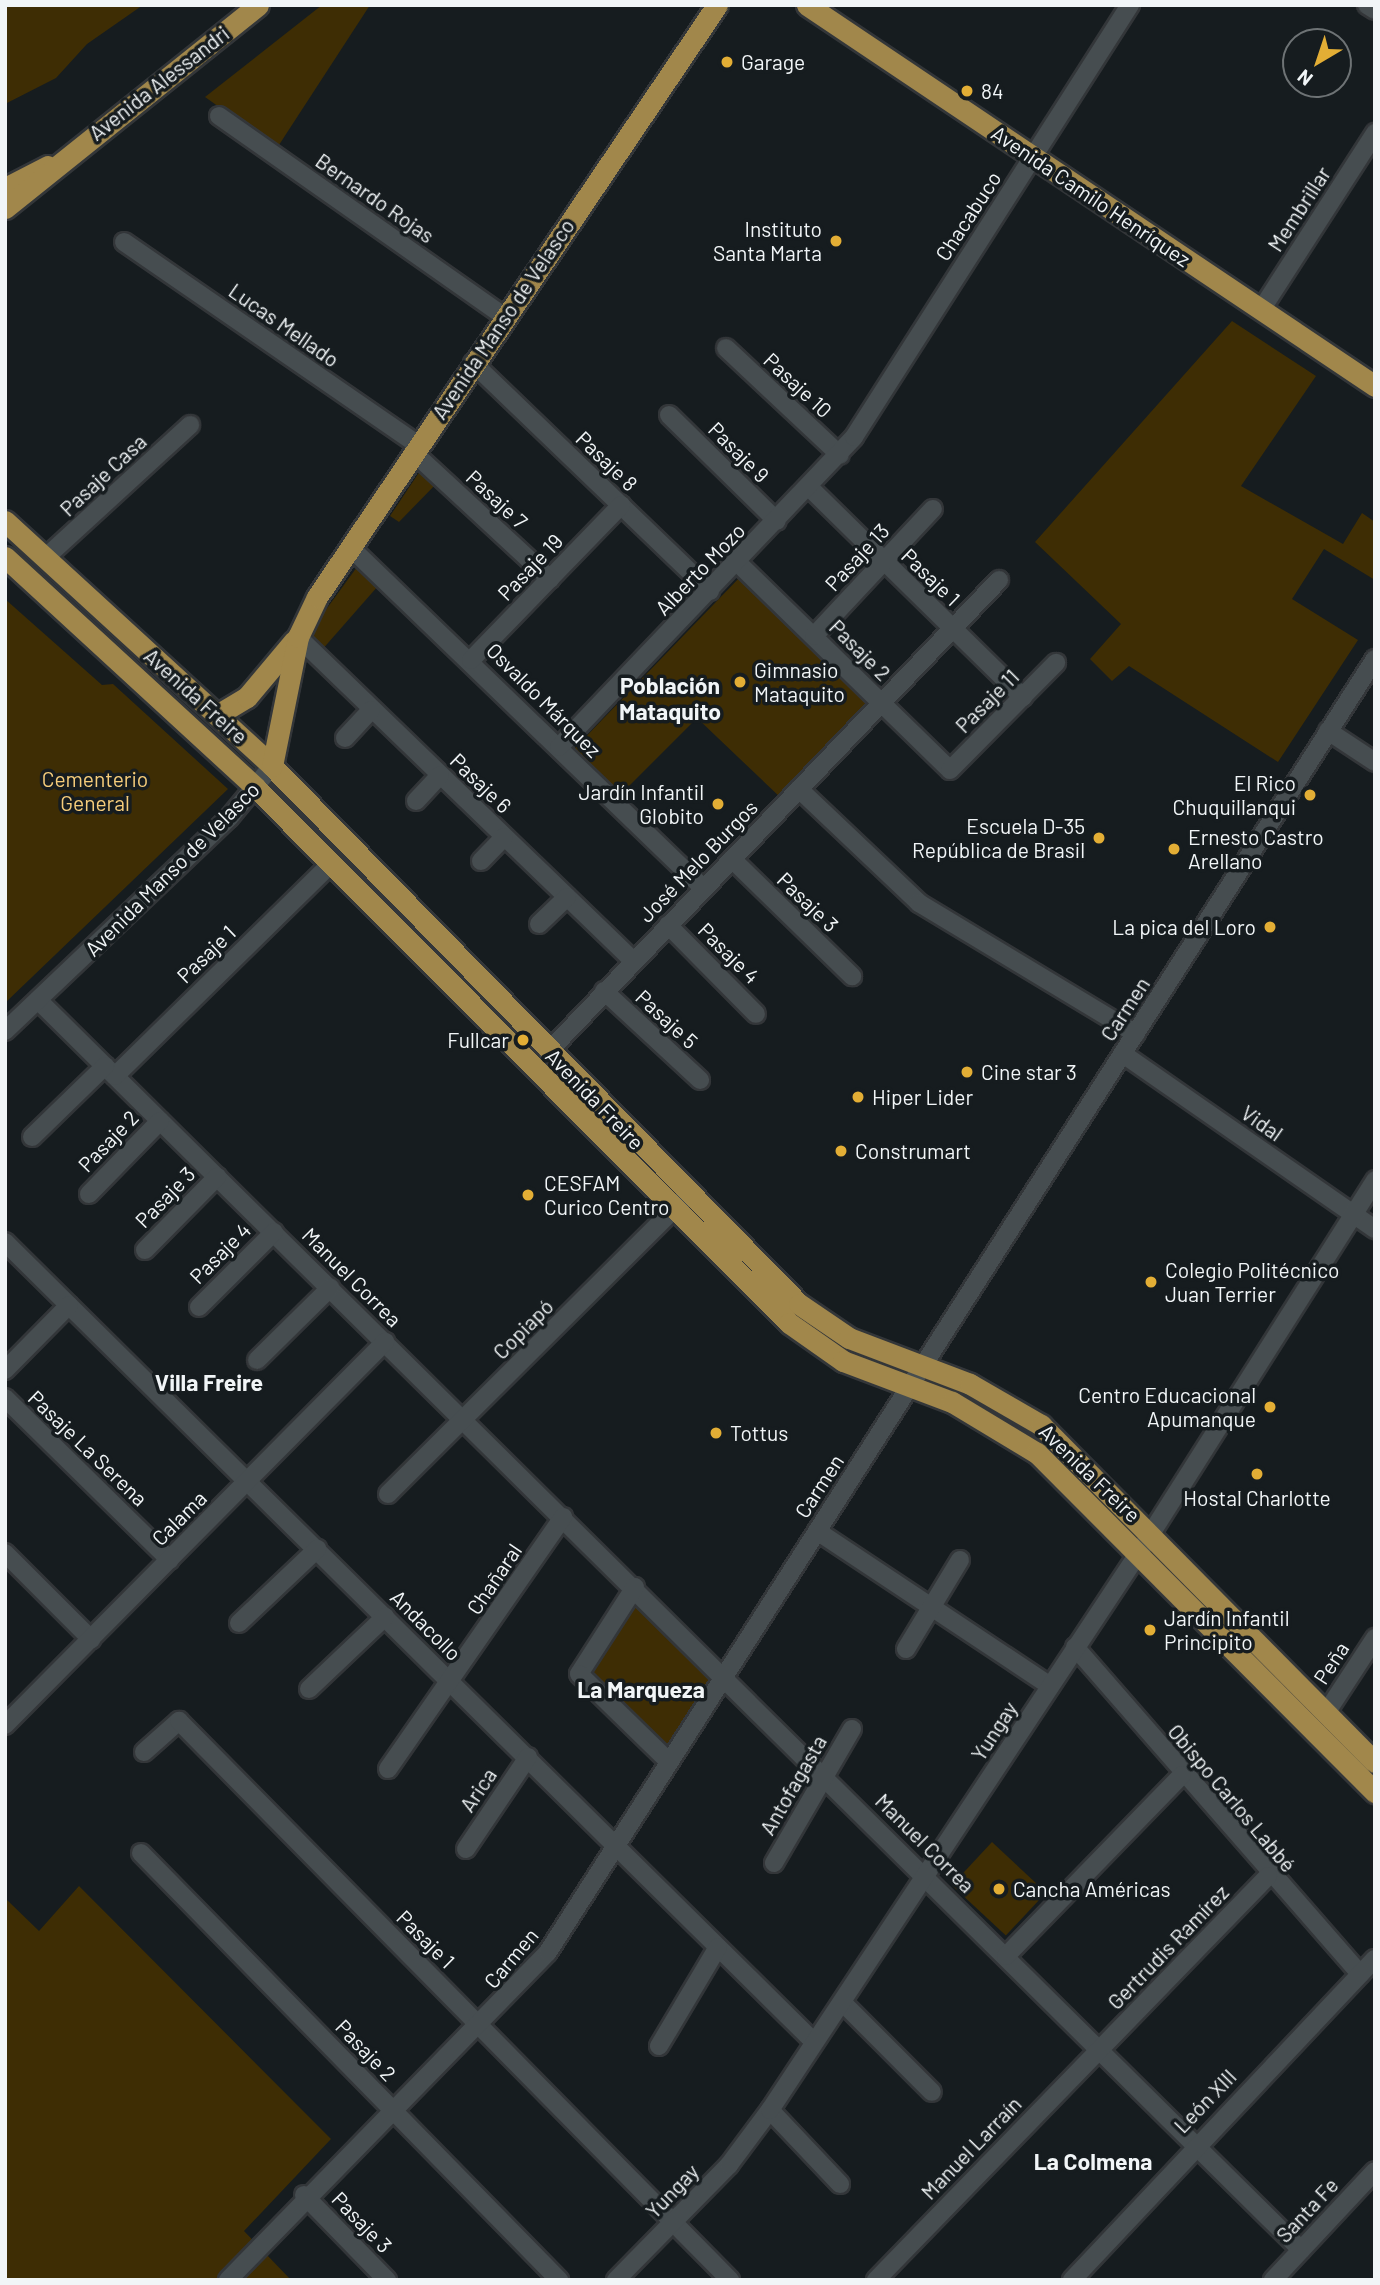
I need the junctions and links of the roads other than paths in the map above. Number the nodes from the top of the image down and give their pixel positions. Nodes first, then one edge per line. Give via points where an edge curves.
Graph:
1 (258, 5) edge
2 (717, 5) edge
3 (807, 5) edge
4 (1130, 5) edge
5 (1367, 5) edge
6 (1375, 10) edge
7 (219, 116) dead end
8 (1375, 133) edge
9 (1033, 157) junction
10 (59, 161) junction
11 (5, 188) edge
12 (5, 208) edge
13 (124, 242) dead end
14 (1261, 310) junction
15 (505, 317) junction
16 (726, 348) dead end
17 (473, 363) junction
18 (1375, 386) edge
19 (669, 415) dead end
20 (868, 417) joint
21 (190, 425) dead end
22 (415, 449) junction
23 (840, 455) junction
24 (809, 487) junction
25 (621, 506) junction
26 (933, 509) dead end
27 (5, 521) edge
28 (777, 521) junction
29 (350, 547) junction
30 (5, 557) edge
31 (45, 558) junction
32 (738, 563) junction
33 (884, 563) junction
34 (550, 579) junction
35 (999, 580) dead end
36 (710, 591) junction
37 (952, 629) junction
38 (814, 636) junction
39 (298, 637) junction
40 (1375, 659) edge
41 (471, 660) junction
42 (1056, 663) dead end
43 (1023, 697) junction
44 (881, 702) junction
45 (371, 710) junction
46 (216, 715) junction
47 (1328, 731) junction
48 (345, 738) dead end
49 (559, 747) junction
50 (1375, 762) edge
51 (272, 766) junction
52 (950, 770) joint
53 (440, 775) junction
54 (256, 788) junction
55 (799, 789) junction
56 (416, 800) dead end
57 (504, 837) junction
58 (732, 859) junction
59 (481, 861) dead end
60 (330, 865) junction
61 (704, 889) junction
62 (567, 897) junction
63 (538, 924) dead end
64 (668, 925) junction
65 (634, 961) junction
66 (852, 976) dead end
67 (604, 990) junction
68 (38, 1000) junction
69 (756, 1014) dead end
70 (5, 1031) edge
71 (1136, 1034) junction
72 (548, 1052) junction
73 (1123, 1054) junction
74 (110, 1071) junction
75 (700, 1080) dead end
76 (160, 1121) junction
77 (32, 1137) dead end
78 (217, 1177) junction
79 (1375, 1180) edge
80 (89, 1194) dead end
81 (688, 1195) junction
82 (673, 1211) junction
83 (1353, 1214) junction
84 (1375, 1229) edge
85 (274, 1232) junction
86 (5, 1242) edge
87 (145, 1250) dead end
88 (330, 1288) junction
89 (69, 1305) junction
90 (199, 1307) dead end
91 (385, 1342) junction
92 (257, 1360) dead end
93 (925, 1365) junction
94 (5, 1370) edge
95 (910, 1386) junction
96 (5, 1398) edge
97 (464, 1419) junction
98 (247, 1481) junction
99 (388, 1494) dead end
100 (564, 1517) junction
101 (1149, 1530) junction
102 (817, 1531) junction
103 (317, 1549) junction
104 (5, 1553) edge
105 (1138, 1554) junction
106 (170, 1560) junction
107 (960, 1560) dead end
108 (635, 1587) junction
109 (930, 1609) junction
110 (385, 1617) junction
111 (239, 1623) dead end
112 (1375, 1638) edge
113 (91, 1639) junction
114 (1075, 1647) junction
115 (906, 1649) dead end
116 (723, 1674) junction
117 (451, 1681) junction
118 (1051, 1686) junction
119 (309, 1689) dead end
120 (1326, 1713) junction
121 (8, 1717) edge
122 (852, 1729) dead end
123 (144, 1752) dead end
124 (528, 1757) junction
125 (668, 1761) junction
126 (1375, 1762) edge
127 (388, 1769) dead end
128 (1182, 1775) junction
129 (825, 1776) junction
130 (1375, 1792) edge
131 (616, 1844) junction
132 (466, 1849) dead end
133 (141, 1853) dead end
134 (774, 1863) dead end
135 (926, 1876) junction
136 (1268, 1876) junction
137 (718, 1947) junction
138 (1006, 1956) junction
139 (1375, 1959) edge
140 (1360, 1974) junction
141 (842, 2003) junction
142 (480, 2027) junction
143 (814, 2042) junction
144 (659, 2046) dead end
145 (1100, 2049) junction
146 (932, 2092) dead end
147 (393, 2110) junction
148 (770, 2110) junction
149 (1195, 2144) junction
150 (1375, 2171) edge
151 (841, 2184) dead end
152 (304, 2195) junction
153 (673, 2222) junction
154 (1301, 2250) junction
155 (229, 2280) edge
156 (387, 2280) edge
157 (559, 2280) edge
158 (616, 2280) edge
159 (730, 2280) edge
160 (876, 2280) edge
161 (1072, 2280) edge
162 (1273, 2280) edge

1 - 10 main road, Avenida Alessandri
2 - 15 main road, Avenida Manso de Velasco
3 - 9 main road, Avenida Camilo Henríquez
4 - 9 street, Chacabuco
5 - 6 street
7 - 15 street, Bernardo Rojas
8 - 14 street, Membrillar
9 - 14 main road, Avenida Camilo Henríquez
9 - 20 street, Chacabuco
10 - 11 main road
10 - 12 main road
13 - 22 street, Lucas Mellado
14 - 18 main road, Avenida Camilo Henríquez
15 - 17 main road, Avenida Manso de Velasco
16 - 23 street, Pasaje 10
17 - 22 main road, Avenida Manso de Velasco
17 - 25 street, Pasaje 8
19 - 28 street, Pasaje 9
20 - 23 street, Alberto Mozo
21 - 31 street, Pasaje Casa
22 - 29 main road, Avenida Manso de Velasco
22 - 34 street, Pasaje 7
23 - 24 street, Alberto Mozo
24 - 28 street, Alberto Mozo
24 - 33 street, Pasaje 1
25 - 34 street, Pasaje 19
25 - 36 street, Pasaje 8
26 - 33 street, Pasaje 13
27 - 31 main road, Avenida Freire
28 - 32 street, Alberto Mozo
29 - 39 main road, Avenida Manso de Velasco
29 - 41 street, Osvaldo Márquez
30 - 54 main road, Avenida Freire
31 - 46 main road, Avenida Freire
32 - 36 street, Alberto Mozo
32 - 38 street, Pasaje 2
33 - 37 street, Pasaje 1
33 - 38 street, Pasaje 13
34 - 41 street, Pasaje 19
35 - 37 street, José Melo Burgos
36 - 49 street, Alberto Mozo
37 - 43 street, Pasaje 1
37 - 44 street, José Melo Burgos
38 - 44 street, Pasaje 2
39 - 45 street, Pasaje 6
39 - 46 main road, Avenida Manso de Velasco via 247,697
39 - 51 main road, Avenida Manso de Velasco
40 - 47 street, Carmen
41 - 49 street, Osvaldo Márquez
42 - 43 street, Pasaje 11
43 - 52 street, Pasaje 11
44 - 52 street, Pasaje 2
44 - 55 street, José Melo Burgos
45 - 48 street
45 - 53 street, Pasaje 6
46 - 51 main road, Avenida Freire
47 - 50 street
47 - 71 street, Carmen
49 - 61 street, Osvaldo Márquez
51 - 54 street, Avenida Manso de Velasco
51 - 72 main road, Avenida Freire
53 - 56 street
53 - 57 street, Pasaje 6
54 - 60 main road, Avenida Freire
54 - 68 street, Avenida Manso de Velasco
55 - 58 street, José Melo Burgos
55 - 71 street via 910,896
57 - 59 street
57 - 62 street, Pasaje 6
58 - 61 street, José Melo Burgos
58 - 66 street, Pasaje 3
60 - 74 street, Pasaje 1
60 - 82 main road, Avenida Freire
61 - 64 street, José Melo Burgos
62 - 63 street
62 - 65 street, Pasaje 6
64 - 65 street, José Melo Burgos
64 - 69 street, Pasaje 4
65 - 67 street, José Melo Burgos
67 - 72 street, José Melo Burgos
67 - 75 street, Pasaje 5
68 - 70 street, Avenida Manso de Velasco
68 - 74 street, Manuel Correa
71 - 73 street, Carmen
72 - 81 main road, Avenida Freire
73 - 83 street, Vidal
73 - 93 street, Carmen
74 - 76 street, Manuel Correa
74 - 77 street, Pasaje 1
76 - 78 street, Manuel Correa
76 - 80 street, Pasaje 2
78 - 85 street, Manuel Correa
78 - 87 street, Pasaje 3
79 - 83 street, Yungay
81 - 82 street, Copiapó
81 - 93 main road, Avenida Freire via 816,1318 864,1345
82 - 95 main road, Avenida Freire via 805,1336 843,1361
82 - 97 street, Copiapó
83 - 84 street, Vidal
83 - 101 street, Yungay
85 - 88 street, Manuel Correa
85 - 90 street, Pasaje 4
86 - 89 street, Andacollo
88 - 91 street, Manuel Correa
88 - 92 street
89 - 94 street
89 - 98 street, Andacollo
91 - 97 street, Manuel Correa
91 - 98 street, Calama
93 - 95 street, Carmen
93 - 101 main road, Avenida Freire via 1041,1425
95 - 102 street, Carmen
95 - 105 main road, Avenida Freire via 1017,1438
96 - 106 street, Pasaje La Serena
97 - 99 street, Copiapó
97 - 100 street, Manuel Correa
98 - 103 street, Andacollo
98 - 106 street, Calama
100 - 108 street, Manuel Correa
100 - 117 street, Chañaral
101 - 105 street, Yungay
101 - 120 main road, Avenida Freire
102 - 109 street
102 - 116 street, Carmen
103 - 110 street, Andacollo
103 - 111 street
104 - 113 street
105 - 114 street, Yungay
105 - 130 main road, Avenida Freire
106 - 113 street, Calama
107 - 109 street
108 - 116 street, Manuel Correa
108 - 125 street via 579,1674
109 - 115 street
109 - 118 street
110 - 117 street, Andacollo
110 - 119 street
112 - 120 street, Peña
113 - 121 street, Calama
114 - 118 street, Yungay
114 - 128 street, Obispo Carlos Labbé
116 - 125 street, Carmen
116 - 129 street, Manuel Correa
117 - 124 street, Andacollo
117 - 127 street, Chañaral
118 - 135 street, Yungay
120 - 126 main road, Avenida Freire
122 - 129 street, Antofagasta
123 - 142 street, Pasaje 1 via 179,1721
124 - 131 street, Andacollo
124 - 132 street, Arica
125 - 131 street, Carmen
128 - 136 street, Obispo Carlos Labbé
128 - 138 street
129 - 134 street, Antofagasta
129 - 135 street, Manuel Correa
131 - 137 street, Andacollo
131 - 142 street, Carmen via 532,1975
133 - 147 street, Pasaje 2
135 - 138 street, Manuel Correa
135 - 141 street, Yungay
136 - 140 street, Obispo Carlos Labbé
136 - 145 street, Gertrudis Ramírez
137 - 143 street, Andacollo
137 - 144 street
138 - 145 street, Manuel Correa
139 - 140 street, León XIII
140 - 149 street, León XIII
141 - 143 street, Yungay
141 - 146 street
142 - 147 street, Carmen
142 - 153 street, Pasaje 1
143 - 148 street, Yungay
145 - 149 street, Manuel Correa
145 - 160 street, Manuel Larraín
147 - 152 street, Carmen
147 - 157 street, Pasaje 2
148 - 151 street
148 - 153 street, Yungay
149 - 154 street, Manuel Correa
149 - 161 street, León XIII
150 - 154 street, Santa Fe
152 - 155 street, Carmen
152 - 156 street, Pasaje 3
153 - 158 street, Yungay
153 - 159 street, Pasaje 1
154 - 162 street, Santa Fe

